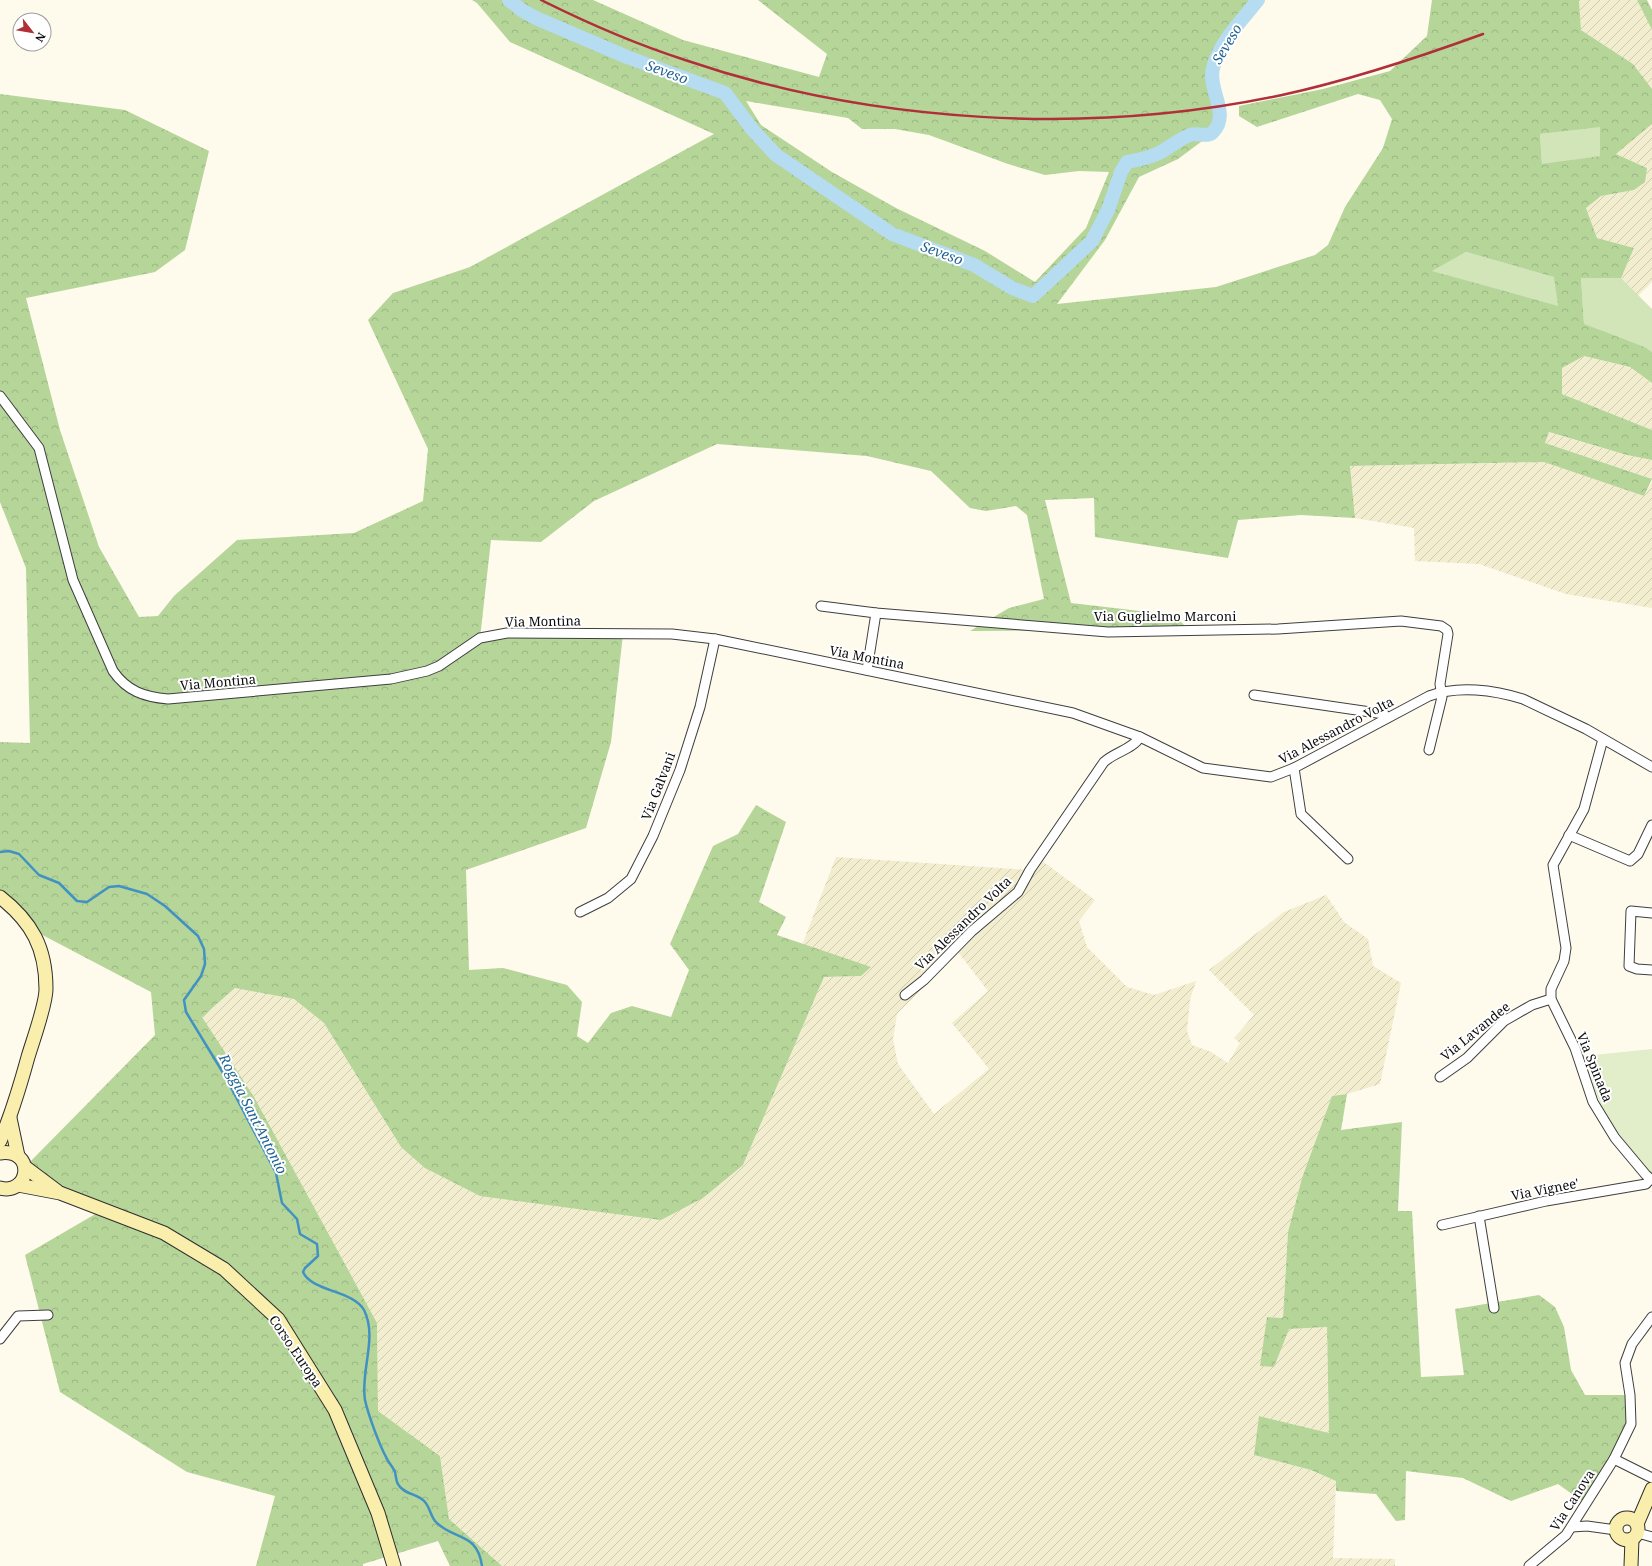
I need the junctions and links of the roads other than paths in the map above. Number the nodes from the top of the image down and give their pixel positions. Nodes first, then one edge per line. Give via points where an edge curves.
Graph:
1 (0, 396) edge
2 (821, 606) dead end
3 (876, 613) junction
4 (715, 639) junction
5 (867, 670) junction
6 (1441, 691) junction
7 (1254, 694) dead end
8 (1387, 718) junction
9 (1140, 737) junction
10 (1603, 739) junction
11 (1429, 750) dead end
12 (1652, 767) edge
13 (1294, 768) junction
14 (1652, 825) edge
15 (1569, 835) junction
16 (1348, 859) dead end
17 (0, 897) edge
18 (580, 912) dead end
19 (1652, 913) edge
20 (1652, 970) edge
21 (905, 995) dead end
22 (1551, 998) junction
23 (1440, 1077) dead end
24 (10, 1118) junction
25 (0, 1142) edge
26 (0, 1153) edge
27 (22, 1162) junction
28 (1651, 1179) edge
29 (18, 1185) junction
30 (1, 1190) edge
31 (60, 1193) junction
32 (1479, 1216) junction
33 (1442, 1225) dead end
34 (1494, 1308) dead end
35 (48, 1316) dead end
36 (1652, 1317) edge
37 (0, 1339) edge
38 (1614, 1459) junction
39 (1652, 1478) edge
40 (1652, 1489) edge
41 (1572, 1527) junction
42 (1630, 1531) junction
43 (1652, 1537) edge
44 (1631, 1562) edge
45 (394, 1566) edge
46 (1529, 1566) edge

1 - 4 street, Via Montina via 38,448 73,580 113,671 128,688 141,695 168,699 391,679 427,671 439,666 480,638 508,633 672,634
2 - 3 street, Via Guglielmo Marconi
3 - 5 street
3 - 6 street, Via Guglielmo Marconi via 1108,632 1278,629 1401,621 1441,626 1447,630
4 - 5 street, Via Montina
4 - 18 street, Via Galvani via 698,714 680,770 653,836 631,879 608,898
5 - 9 street, Via Montina via 1073,713
6 - 8 street, Via Alessandro Volta
6 - 10 street, Via Alessandro Volta via 1461,689 1512,696 1568,720
6 - 11 street via 1442,697
7 - 8 street via 1384,714
8 - 13 street, Via Alessandro Volta
9 - 13 street, Via Alessandro Volta via 1203,768 1260,777 1271,777
9 - 21 street, Via Alessandro Volta via 1132,745 1104,762 1030,870 1018,892 972,931 924,980
10 - 12 street, Via Alessandro Volta
10 - 15 street via 1584,809
13 - 16 street via 1302,814
14 - 15 street via 1638,854 1630,861
15 - 22 street via 1553,865 1566,948
17 - 24 main road via 14,908 33,930 43,958 46,990
19 - 20 street via 1631,911 1629,966
22 - 23 street, Via Lavandee via 1532,1005 1504,1021 1467,1058
22 - 28 street, Via Spinada via 1575,1048 1593,1102 1615,1138
24 - 25 main road
24 - 27 main road
26 - 27 main road via 8,1152
27 - 29 main road via 23,1179
27 - 31 main road
28 - 32 street, Via Vignee' via 1646,1184 1546,1201
29 - 30 main road
29 - 31 main road, Corso Europa
31 - 45 main road, Corso Europa via 164,1233 224,1269 278,1319 335,1410 378,1513
32 - 33 street, Via Vignee'
32 - 34 street
35 - 37 street via 18,1316
36 - 38 street, Via Canova via 1632,1344 1626,1363 1631,1424
38 - 39 street
38 - 41 street, Via Canova
40 - 42 main road via 1647,1503
41 - 42 street via 1587,1526
41 - 46 street, Via Canova via 1559,1543
42 - 43 street
42 - 44 main road

